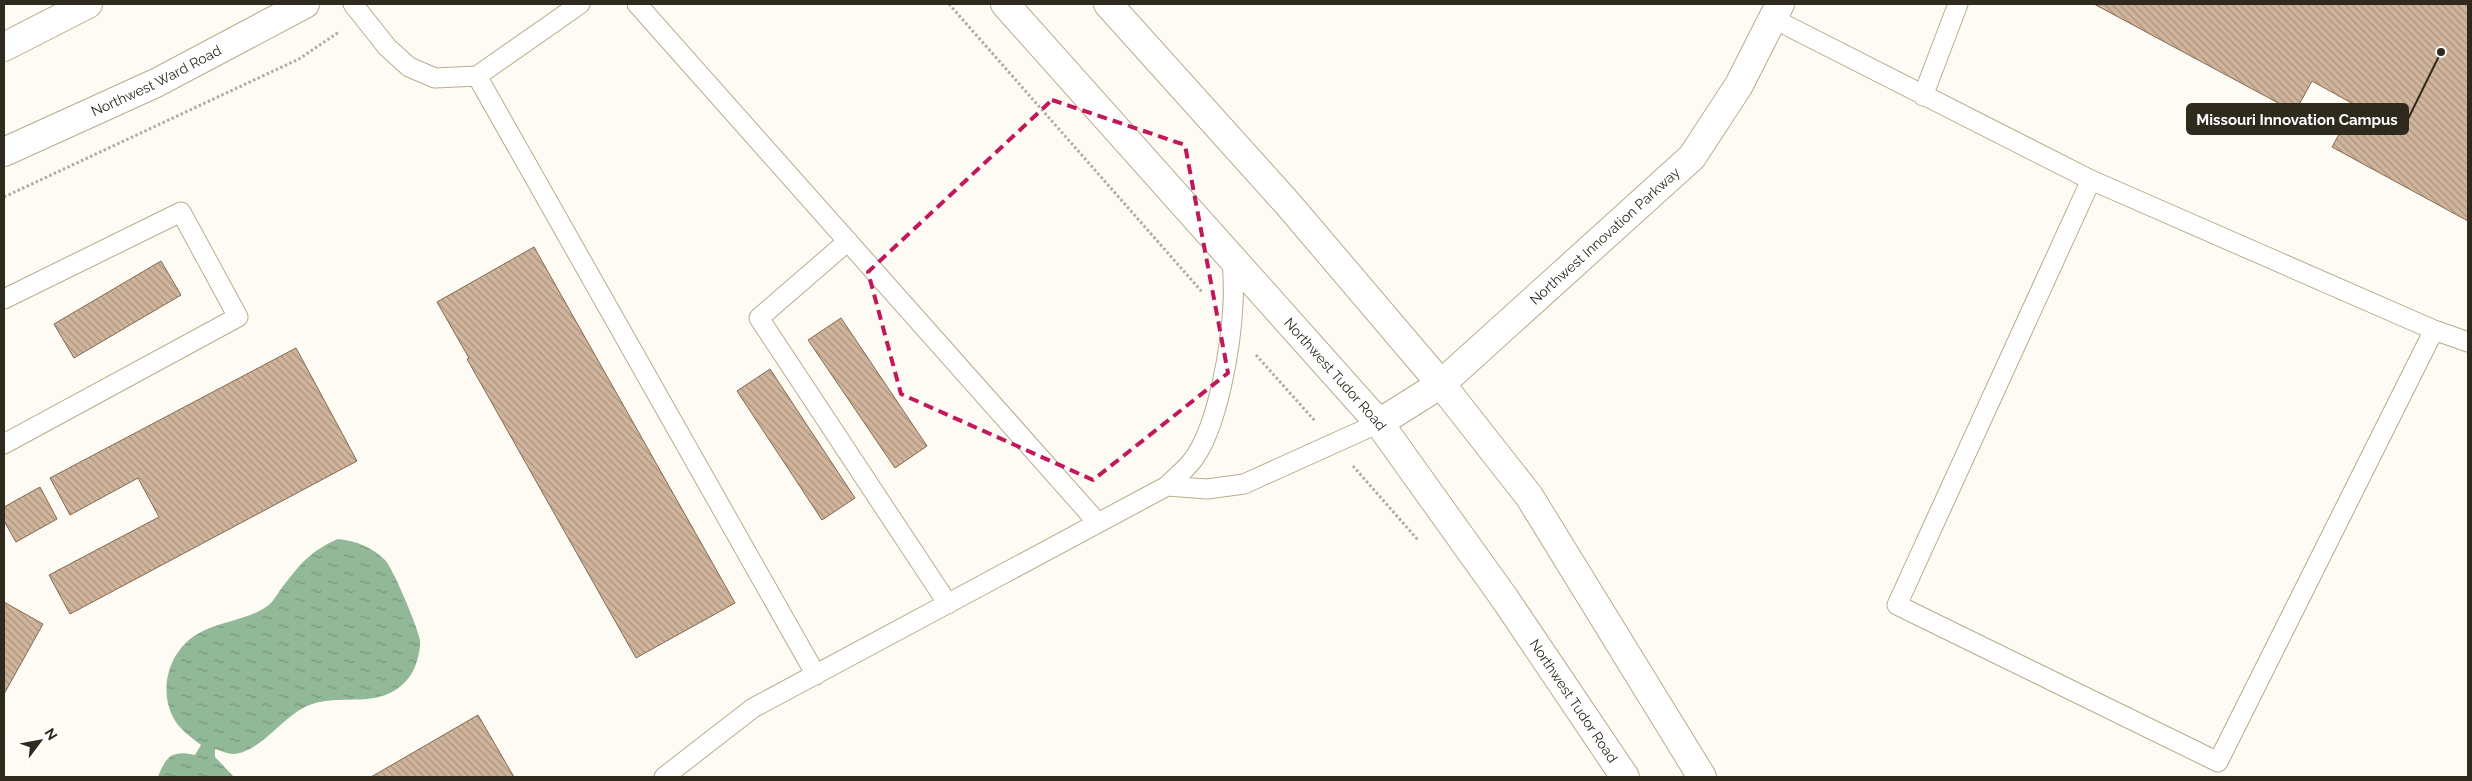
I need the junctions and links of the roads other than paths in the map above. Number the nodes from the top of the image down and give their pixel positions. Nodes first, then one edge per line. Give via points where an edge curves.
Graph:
1 (88, 4) edge
2 (304, 4) edge
3 (580, 4) edge
4 (637, 4) edge
5 (1005, 4) edge
6 (1108, 4) edge
7 (1958, 4) edge
8 (358, 10) edge
9 (1777, 12) edge
10 (4, 47) edge
11 (478, 76) junction
12 (1923, 96) junction
13 (4, 152) edge
14 (2091, 180) junction
15 (848, 241) junction
16 (1232, 258) junction
17 (4, 299) edge
18 (2434, 330) junction
19 (2468, 342) edge
20 (1441, 384) junction
21 (1379, 423) junction
22 (4, 444) edge
23 (1167, 486) junction
24 (1098, 523) junction
25 (948, 604) junction
26 (816, 675) junction
27 (664, 777) edge
28 (1625, 777) edge
29 (1702, 777) edge

1 - 10 street
2 - 13 street, Northwest Ward Road via 156,83
3 - 11 lane
4 - 15 lane
5 - 16 street, Northwest Tudor Road
6 - 20 street via 1288,204
7 - 12 lane
8 - 11 lane via 387,47 409,67 435,78
9 - 12 lane
9 - 20 street, Northwest Innovation Parkway via 1739,85 1692,157
11 - 26 lane
12 - 14 lane
14 - 18 lane
14 - 18 lane via 1897,605 2218,762
15 - 24 lane
15 - 25 lane via 759,318
16 - 21 street, Northwest Tudor Road
16 - 23 lane via 1231,325 1208,432 1192,461
17 - 22 lane via 181,212 238,317
18 - 19 lane
20 - 21 street, Northwest Innovation Parkway
20 - 29 street via 1529,496
21 - 23 lane via 1244,484 1207,489
21 - 28 street, Northwest Tudor Road via 1505,599
23 - 24 lane
24 - 25 lane
25 - 26 lane
26 - 27 lane via 753,708

